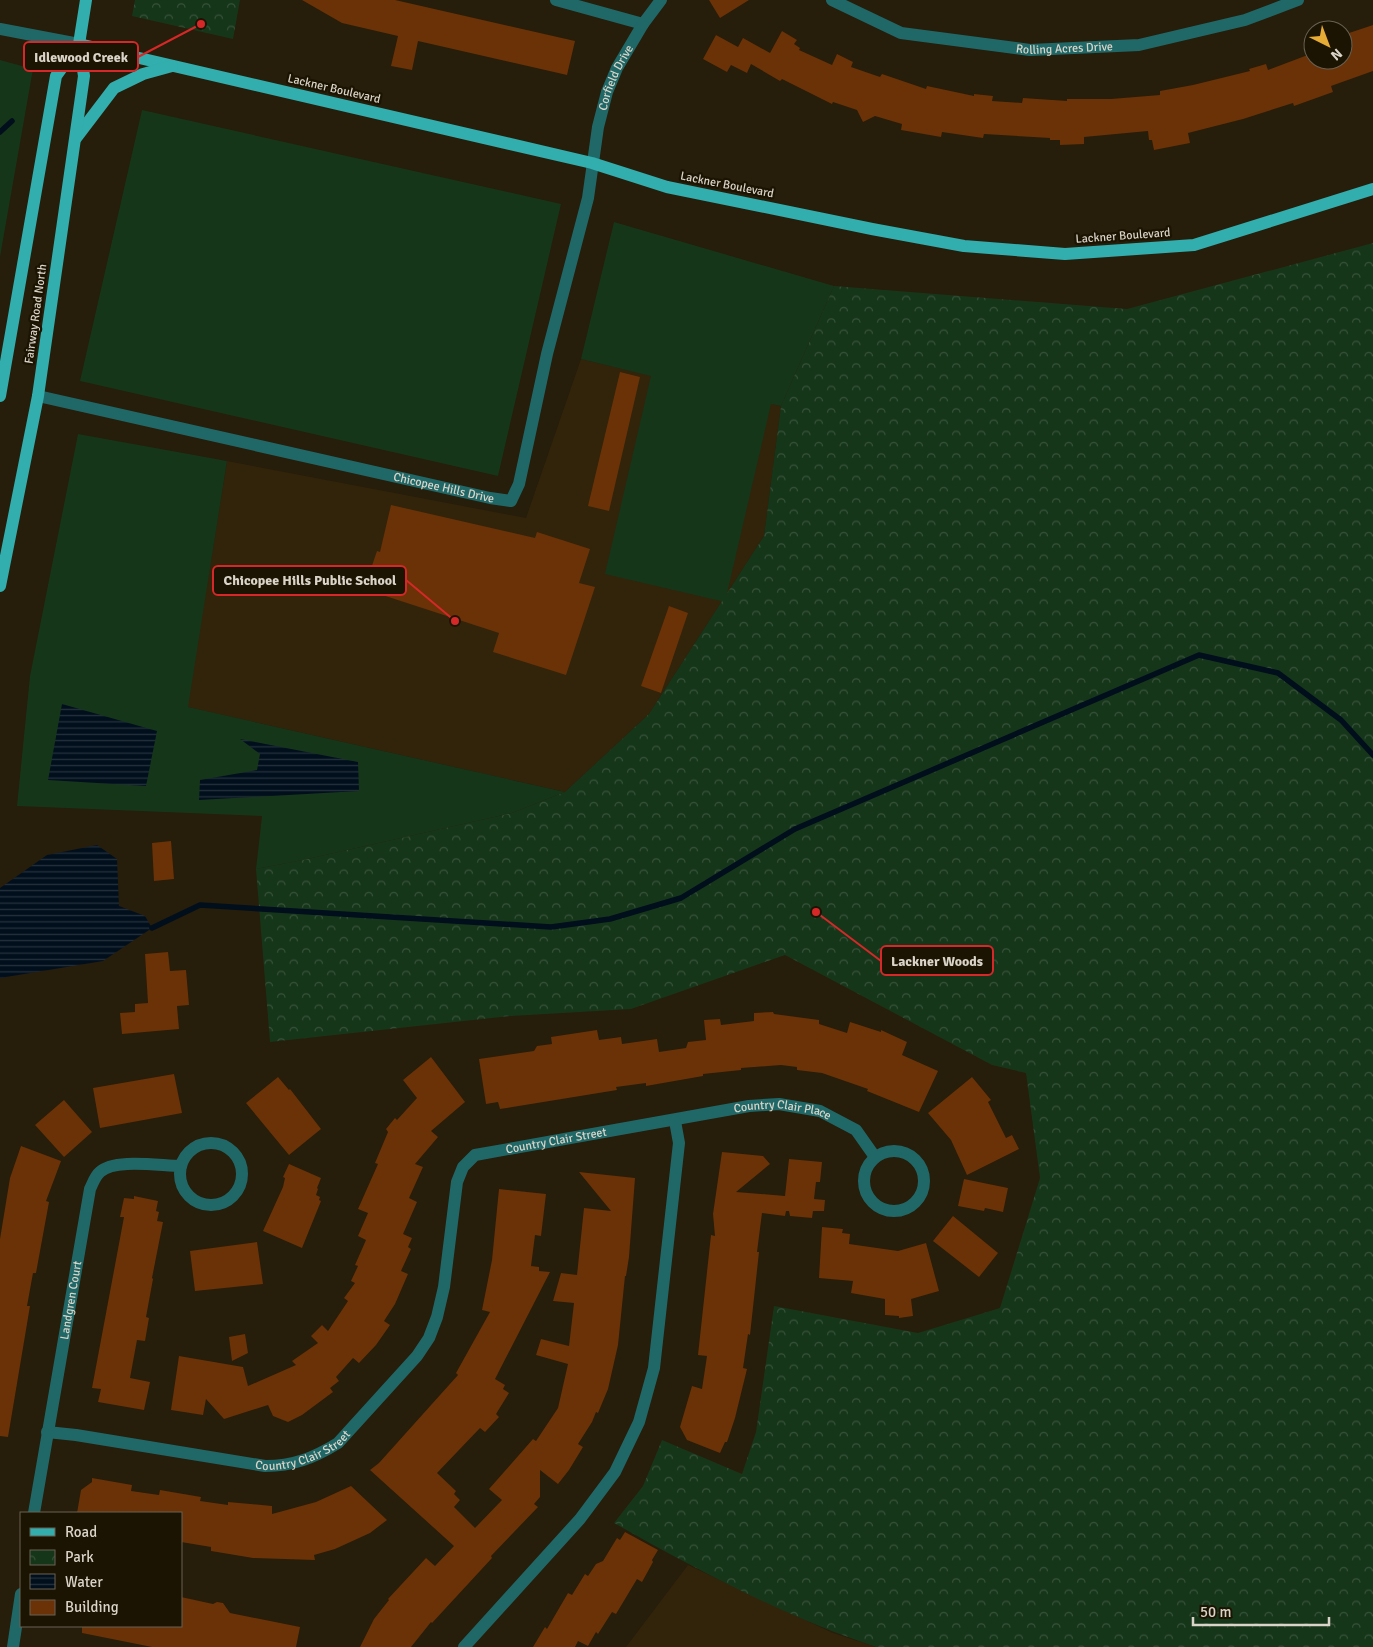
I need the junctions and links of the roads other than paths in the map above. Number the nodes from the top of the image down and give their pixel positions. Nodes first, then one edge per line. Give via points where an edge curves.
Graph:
1 (86, 0) edge
2 (556, 0) edge
3 (661, 0) edge
4 (832, 0) edge
5 (1298, 0) edge
6 (642, 24) junction
7 (0, 29) edge
8 (79, 44) junction
9 (172, 66) junction
10 (75, 139) junction
11 (592, 163) junction
12 (1373, 188) edge
13 (0, 396) edge
14 (38, 396) junction
15 (0, 586) edge
16 (675, 1121) junction
17 (875, 1157) junction
18 (181, 1166) junction
19 (47, 1432) junction
20 (34, 1512) edge
21 (20, 1601) edge
22 (13, 1647) edge
23 (464, 1647) edge

1 - 8 main road, Fairway Road North
2 - 6 street
3 - 6 street, Corfield Drive
4 - 5 street, Rolling Acres Drive via 901,33 1030,50 1139,45 1245,20
6 - 11 street, Corfield Drive via 607,92
7 - 8 street
8 - 9 main road, Lackner Boulevard
8 - 10 main road, Fairway Road North via 84,76
8 - 13 main road, Fairway Road North via 56,76
9 - 10 main road via 143,74 114,88
9 - 11 main road, Lackner Boulevard
10 - 14 main road, Fairway Road North
11 - 12 main road, Lackner Boulevard via 667,187 891,232 964,246 1065,254 1194,245
11 - 14 street, Chicopee Hills Drive via 588,198 547,354 519,484 511,500 490,498
14 - 15 main road, Fairway Road North
16 - 17 street, Country Clair Place via 749,1106 779,1104 820,1111 856,1130
16 - 19 street, Country Clair Street via 475,1155 463,1167 457,1182 444,1287 429,1338 418,1356 338,1443 310,1459 288,1465 265,1466
16 - 23 street via 679,1143 654,1368 639,1422 615,1472 580,1519
17 - 17 street via 864,1176 868,1197 880,1208 890,1211 910,1206 920,1195 924,1182 919,1164 907,1154 895,1151
18 - 18 street via 182,1188 189,1197 208,1206 228,1201 242,1184 241,1162 230,1148 219,1144 198,1146 189,1152
18 - 19 street, Landgren Court via 112,1164 99,1172 90,1189
19 - 20 street, Landgren Court
21 - 22 street

